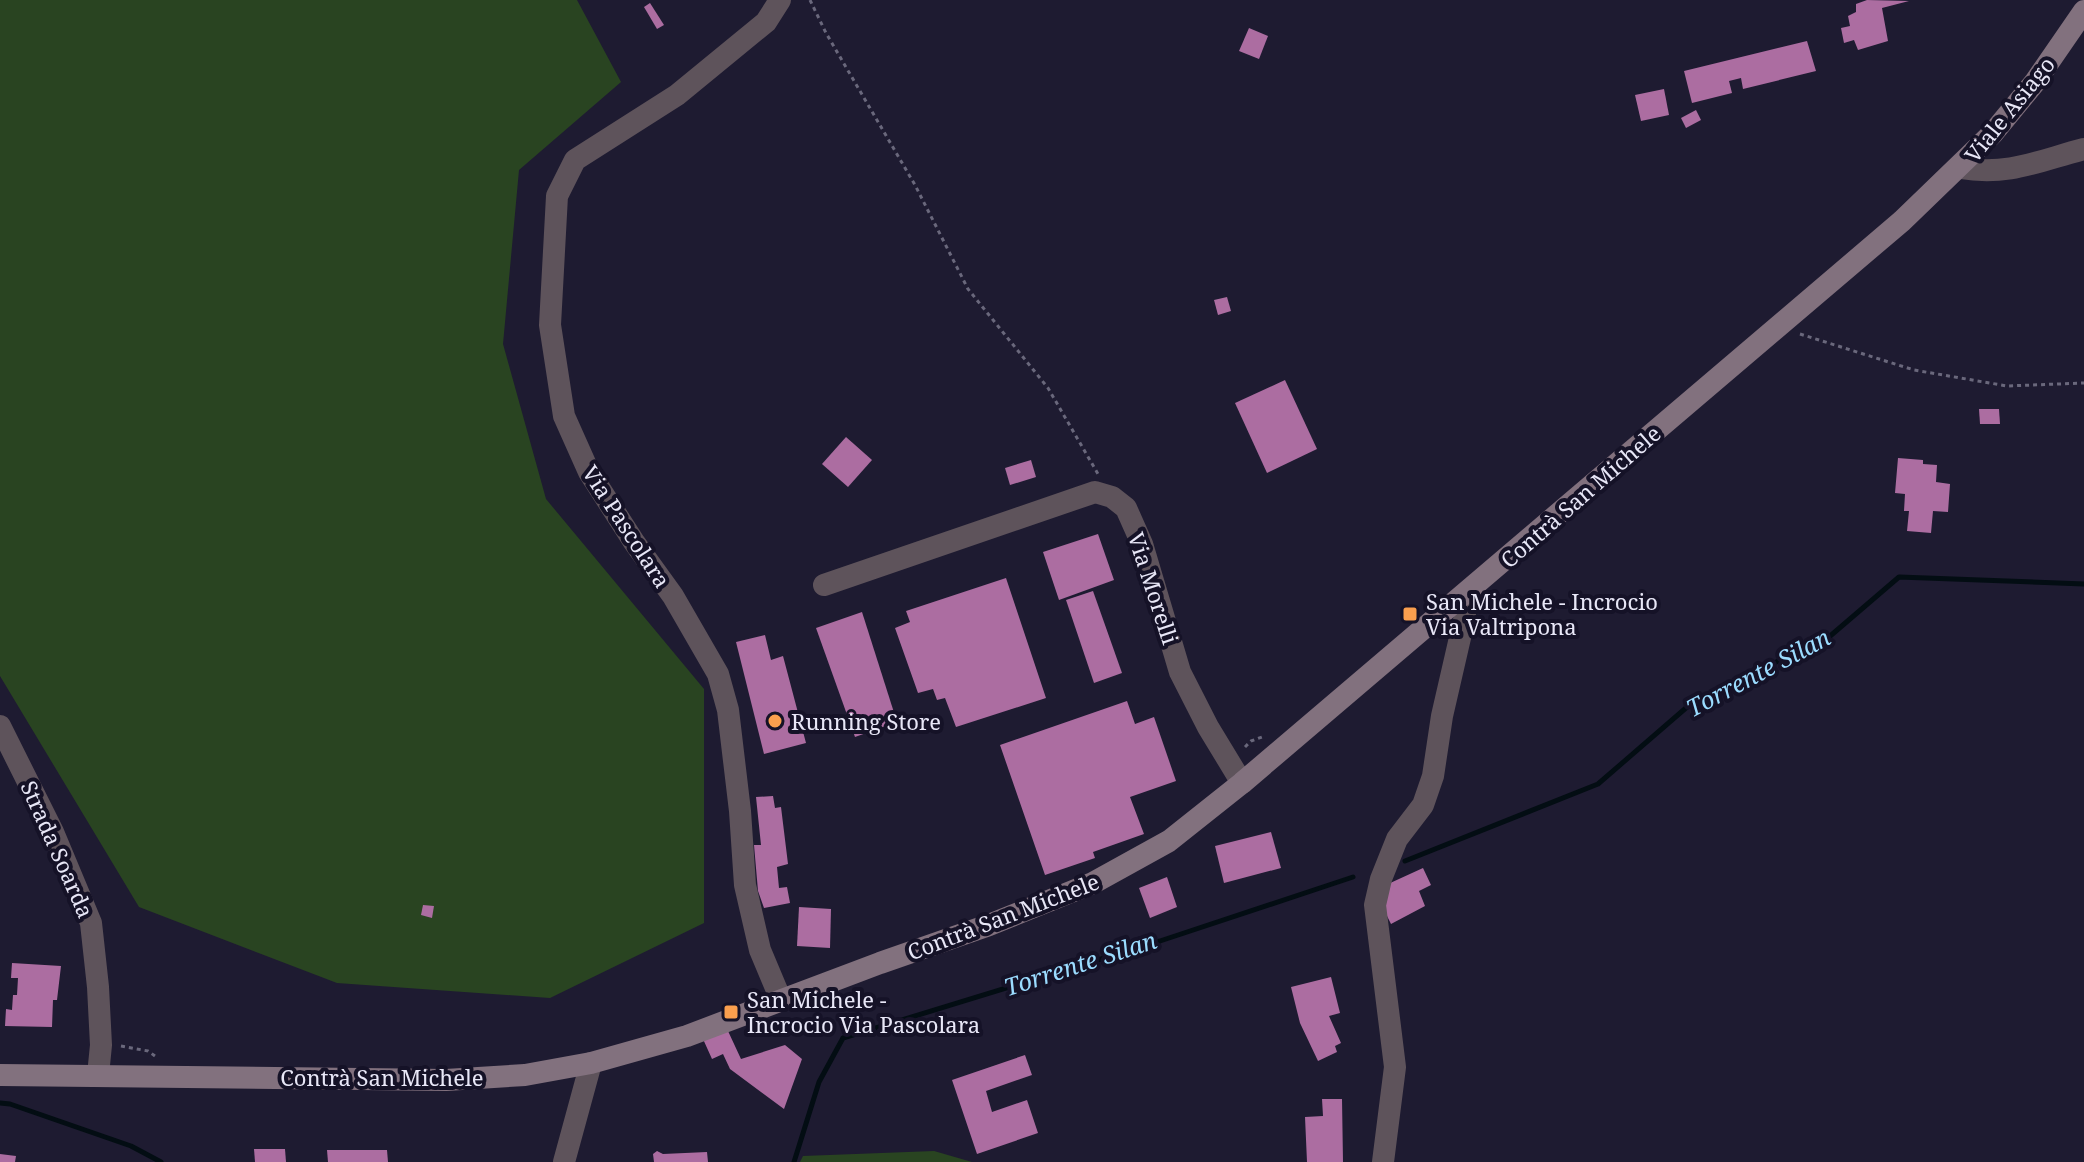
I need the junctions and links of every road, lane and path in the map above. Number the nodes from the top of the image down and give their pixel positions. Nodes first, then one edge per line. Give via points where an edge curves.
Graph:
1 (780, 0) edge
2 (810, 0) edge
3 (2084, 11) edge
4 (2084, 149) edge
5 (1960, 168) junction
6 (1777, 327) junction
7 (2084, 383) edge
8 (1112, 497) junction
9 (824, 585) dead end
10 (1464, 596) junction
11 (0, 726) edge
12 (1263, 737) dead end
13 (1229, 762) junction
14 (1242, 783) junction
15 (781, 1000) junction
16 (101, 1045) junction
17 (159, 1058) dead end
18 (591, 1063) junction
19 (0, 1075) edge
20 (98, 1075) junction
21 (564, 1162) edge
22 (1383, 1162) edge

1 - 15 street, Via Pascolara via 766,22 677,95 575,160 557,196 550,325 564,416 589,472 673,596 718,674 728,710 745,885 760,950
2 - 8 path via 968,289 1048,388
3 - 5 main road, Viale Asiago via 2035,82
4 - 5 street via 2004,171
5 - 6 main road, Contrà San Michele
6 - 7 path via 1914,370 2007,386
6 - 10 main road, Contrà San Michele
8 - 9 street via 1095,492
8 - 13 street, Via Morelli via 1126,508 1142,544 1180,672
10 - 14 main road, Contrà San Michele
10 - 22 street via 1465,616 1433,776 1423,805 1397,839 1375,905 1395,1067
11 - 16 street, Strada Soarda via 91,923
12 - 13 path
13 - 14 street, Via Morelli
14 - 15 main road, Contrà San Michele via 1169,841 1093,883
15 - 18 main road, Contrà San Michele via 687,1036
16 - 17 path via 131,1046
16 - 20 street, Strada Soarda
18 - 20 main road, Contrà San Michele via 525,1075 446,1080
18 - 21 street
19 - 20 main road, Contrà San Michele

